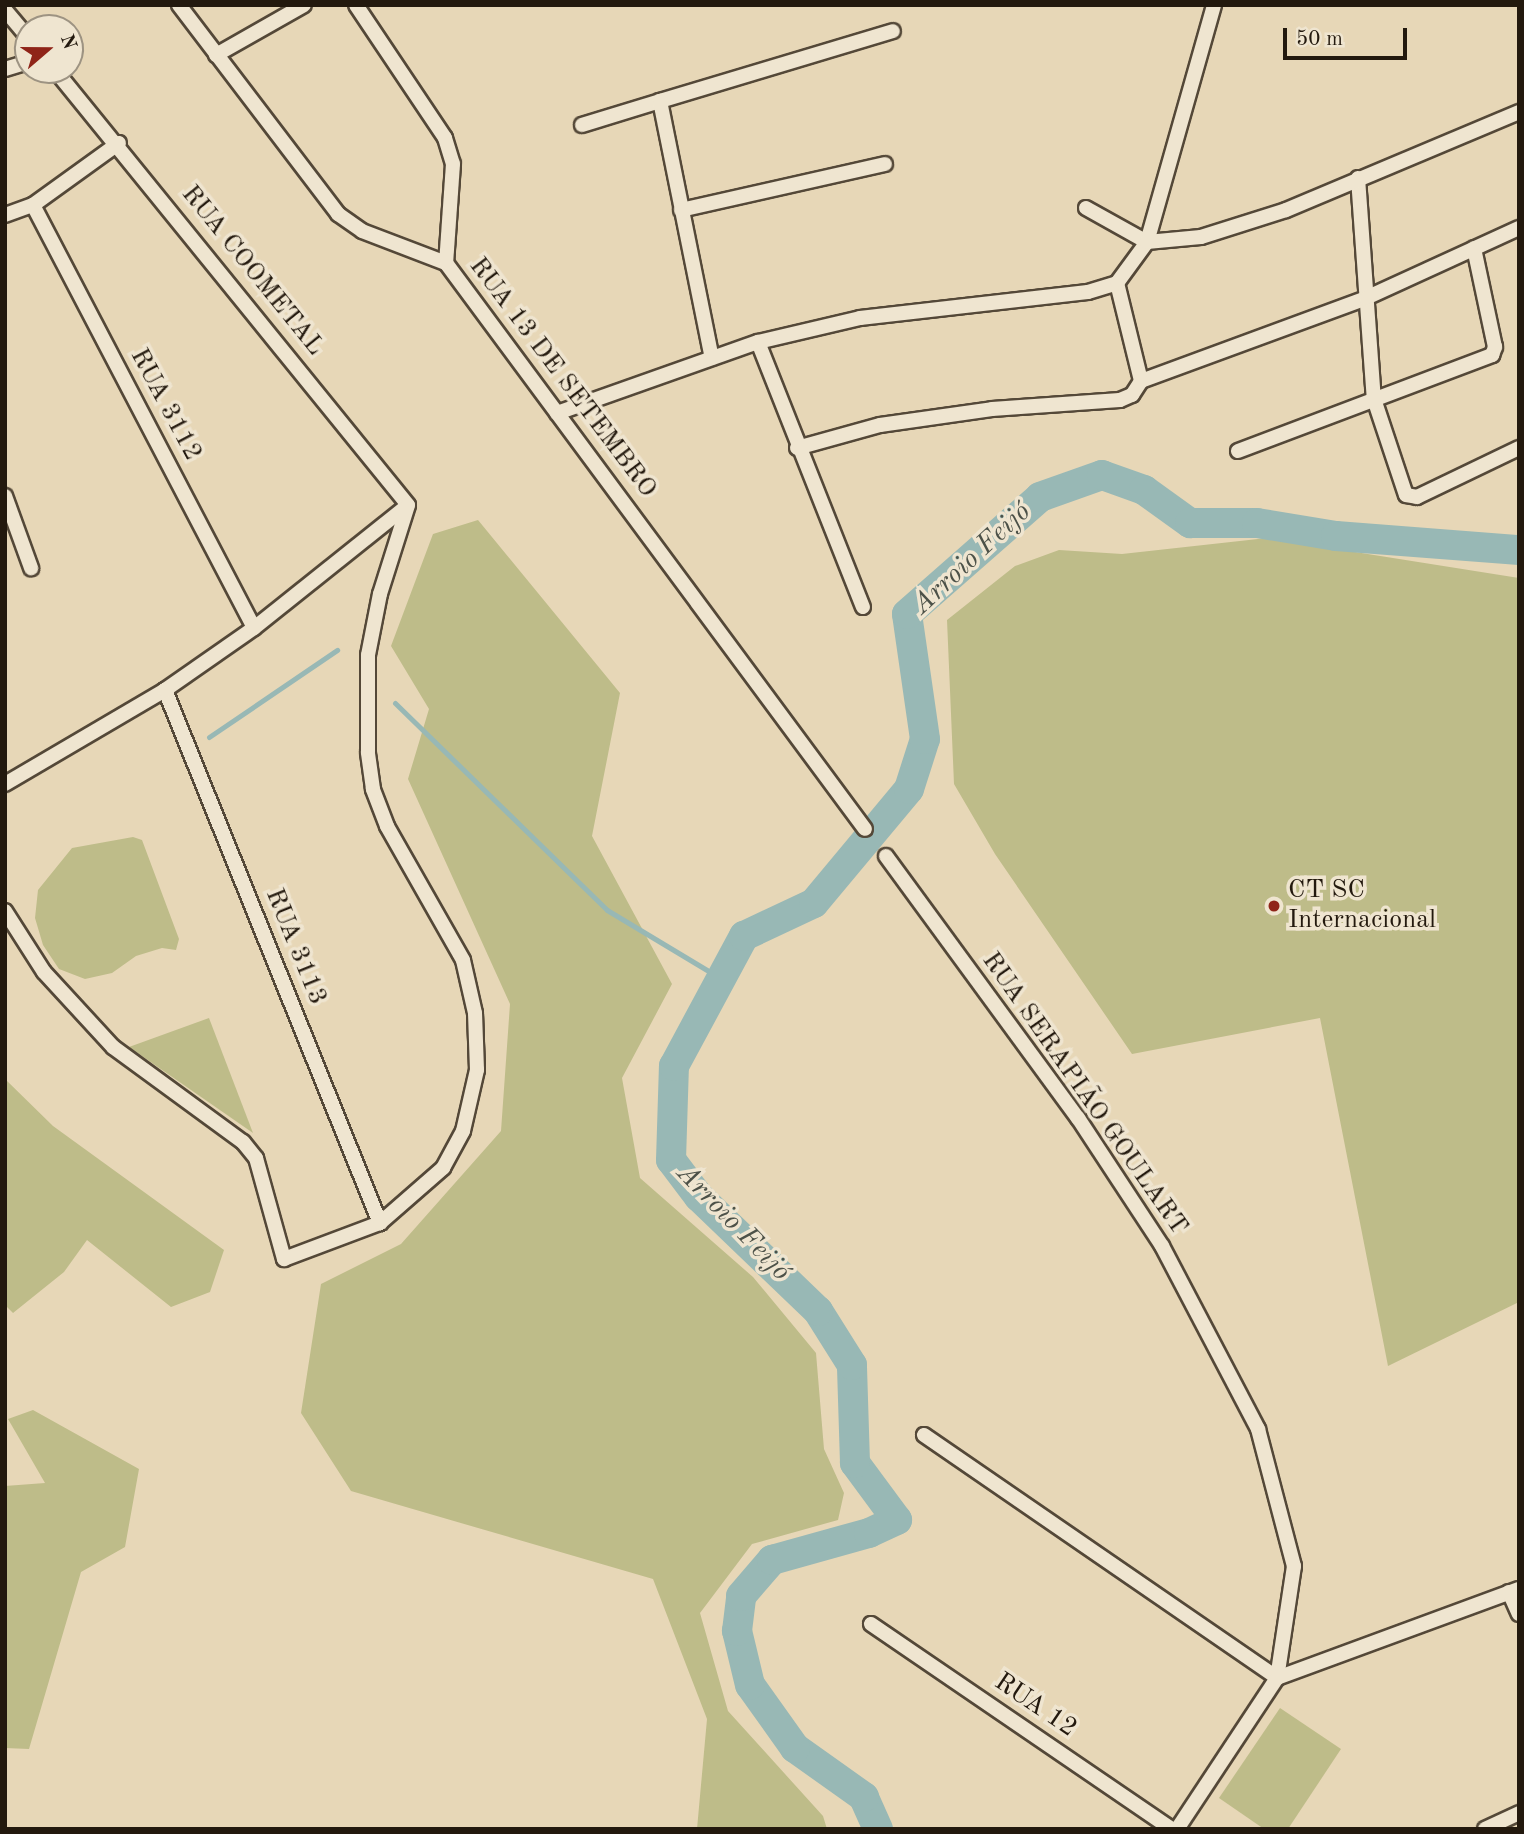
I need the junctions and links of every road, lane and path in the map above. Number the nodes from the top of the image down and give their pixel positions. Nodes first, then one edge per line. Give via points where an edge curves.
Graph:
1 (178, 5) edge
2 (304, 5) edge
3 (356, 5) edge
4 (1214, 5) edge
5 (892, 32) dead end
6 (216, 55) junction
7 (67, 84) edge
8 (660, 102) junction
9 (1519, 112) edge
10 (582, 125) dead end
11 (119, 143) junction
12 (886, 164) dead end
13 (1358, 178) junction
14 (33, 205) junction
15 (1086, 208) dead end
16 (681, 210) junction
17 (5, 215) edge
18 (1519, 228) edge
19 (1147, 242) junction
20 (1474, 248) junction
21 (446, 263) junction
22 (1117, 283) junction
23 (1366, 298) junction
24 (758, 342) junction
25 (712, 358) junction
26 (1141, 381) junction
27 (1374, 399) junction
28 (557, 413) junction
29 (797, 448) junction
30 (1519, 448) edge
31 (1238, 451) dead end
32 (5, 496) edge
33 (408, 506) junction
34 (32, 568) dead end
35 (863, 607) dead end
36 (254, 628) junction
37 (164, 690) junction
38 (5, 785) edge
39 (865, 829) dead end
40 (886, 856) dead end
41 (5, 911) edge
42 (380, 1223) junction
43 (924, 1435) dead end
44 (1514, 1591) edge
45 (1519, 1614) edge
46 (871, 1625) dead end
47 (1277, 1678) junction
48 (1519, 1813) edge
49 (1174, 1829) edge
50 (1485, 1829) edge

1 - 6 street, RUA 13 DE SETEMBRO
2 - 6 street
3 - 21 street via 444,138 453,164
4 - 19 street
5 - 8 street
6 - 21 street, RUA 13 DE SETEMBRO via 338,214 362,231
7 - 11 street, RUA COOMETAL
8 - 10 street
8 - 16 street
9 - 13 street
11 - 14 street
11 - 33 street, RUA COOMETAL
12 - 16 street
13 - 19 street via 1286,210 1201,237
13 - 23 street
14 - 17 street
14 - 36 street, RUA 3112
15 - 19 street
16 - 25 street
18 - 20 street
19 - 22 street
20 - 23 street
20 - 27 street via 1496,351
21 - 28 street, RUA 13 DE SETEMBRO
22 - 24 street via 1088,292 860,318
22 - 26 street
23 - 26 street
23 - 27 street
24 - 25 street
24 - 29 street
25 - 28 street
26 - 29 street via 1132,395 1120,400 992,409 880,425
27 - 30 street via 1410,498
27 - 31 street
28 - 39 street, RUA 13 DE SETEMBRO
29 - 35 street
32 - 34 street
33 - 36 street
33 - 42 street via 380,594 368,655 368,752 373,789 387,826 463,960 475,1013 477,1070 463,1131 443,1168
36 - 37 street
37 - 38 street
37 - 42 street, RUA 3113
40 - 47 street, RUA SERAPIÃO GOULART via 1078,1118 1162,1246 1258,1429 1294,1566
41 - 42 street via 44,972 113,1047 243,1142 256,1158 284,1259
43 - 47 street
44 - 45 street
44 - 47 street
46 - 49 street, RUA 12
47 - 49 street, RUA SERAPIÃO GOULART
48 - 50 street

